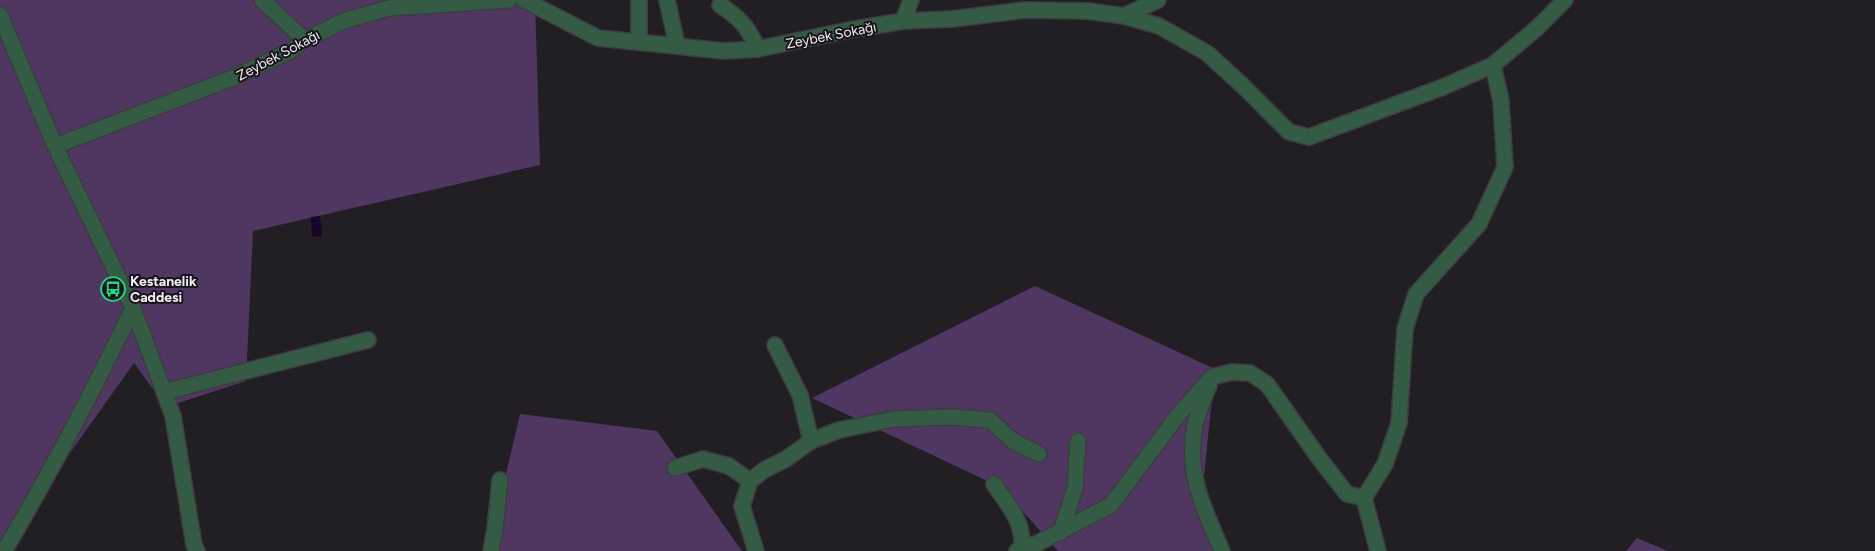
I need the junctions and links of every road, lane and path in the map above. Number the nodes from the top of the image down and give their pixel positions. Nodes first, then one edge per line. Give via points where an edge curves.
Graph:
1 (262, 0) edge
2 (509, 0) edge
3 (524, 0) edge
4 (640, 0) edge
5 (667, 0) edge
6 (911, 0) edge
7 (1158, 0) edge
8 (1565, 0) edge
9 (720, 5) dead end
10 (0, 15) edge
11 (1124, 16) junction
12 (903, 21) junction
13 (305, 40) junction
14 (639, 41) junction
15 (677, 45) junction
16 (758, 49) junction
17 (1492, 65) junction
18 (55, 146) junction
19 (133, 308) junction
20 (368, 340) dead end
21 (775, 345) dead end
22 (1212, 376) junction
23 (164, 392) junction
24 (811, 441) junction
25 (1078, 442) dead end
26 (1039, 454) dead end
27 (675, 468) dead end
28 (500, 480) dead end
29 (750, 481) junction
30 (994, 484) dead end
31 (1364, 498) junction
32 (1061, 532) junction
33 (1020, 550) edge
34 (4, 551) edge
35 (197, 551) edge
36 (491, 551) edge
37 (756, 551) edge
38 (1222, 551) edge
39 (1378, 551) edge

1 - 13 street
2 - 13 street, Zeybek Sokağı via 389,8 343,21
3 - 14 street, Zeybek Sokağı via 598,38
4 - 14 street
5 - 15 street
6 - 12 street
7 - 11 street
8 - 17 street, Zeybek Sokağı
9 - 16 street via 749,29
10 - 18 street
11 - 12 street, Zeybek Sokağı via 1088,11 1025,10
11 - 17 street, Zeybek Sokağı via 1159,26 1207,53 1288,132 1309,137 1443,87
12 - 16 street, Zeybek Sokağı
13 - 18 street, Zeybek Sokağı via 236,78
14 - 15 street, Zeybek Sokağı
15 - 16 street, Zeybek Sokağı via 724,51
17 - 31 street via 1501,102 1505,167 1478,224 1416,294 1405,328 1399,423 1385,464
18 - 19 street
19 - 23 street
19 - 34 street via 38,493
20 - 23 street
21 - 24 street via 800,395
22 - 31 street via 1250,373 1267,384 1347,494
22 - 32 street via 1178,415 1111,505
22 - 38 street via 1195,424 1192,461 1197,491
23 - 35 street via 173,416
24 - 26 street via 839,430 894,419 951,417 990,420 1013,441
24 - 29 street
25 - 32 street via 1075,488
27 - 29 street via 703,459 729,466
28 - 36 street
29 - 37 street via 742,506
30 - 33 street via 1018,520 1023,535
31 - 39 street
32 - 33 street

